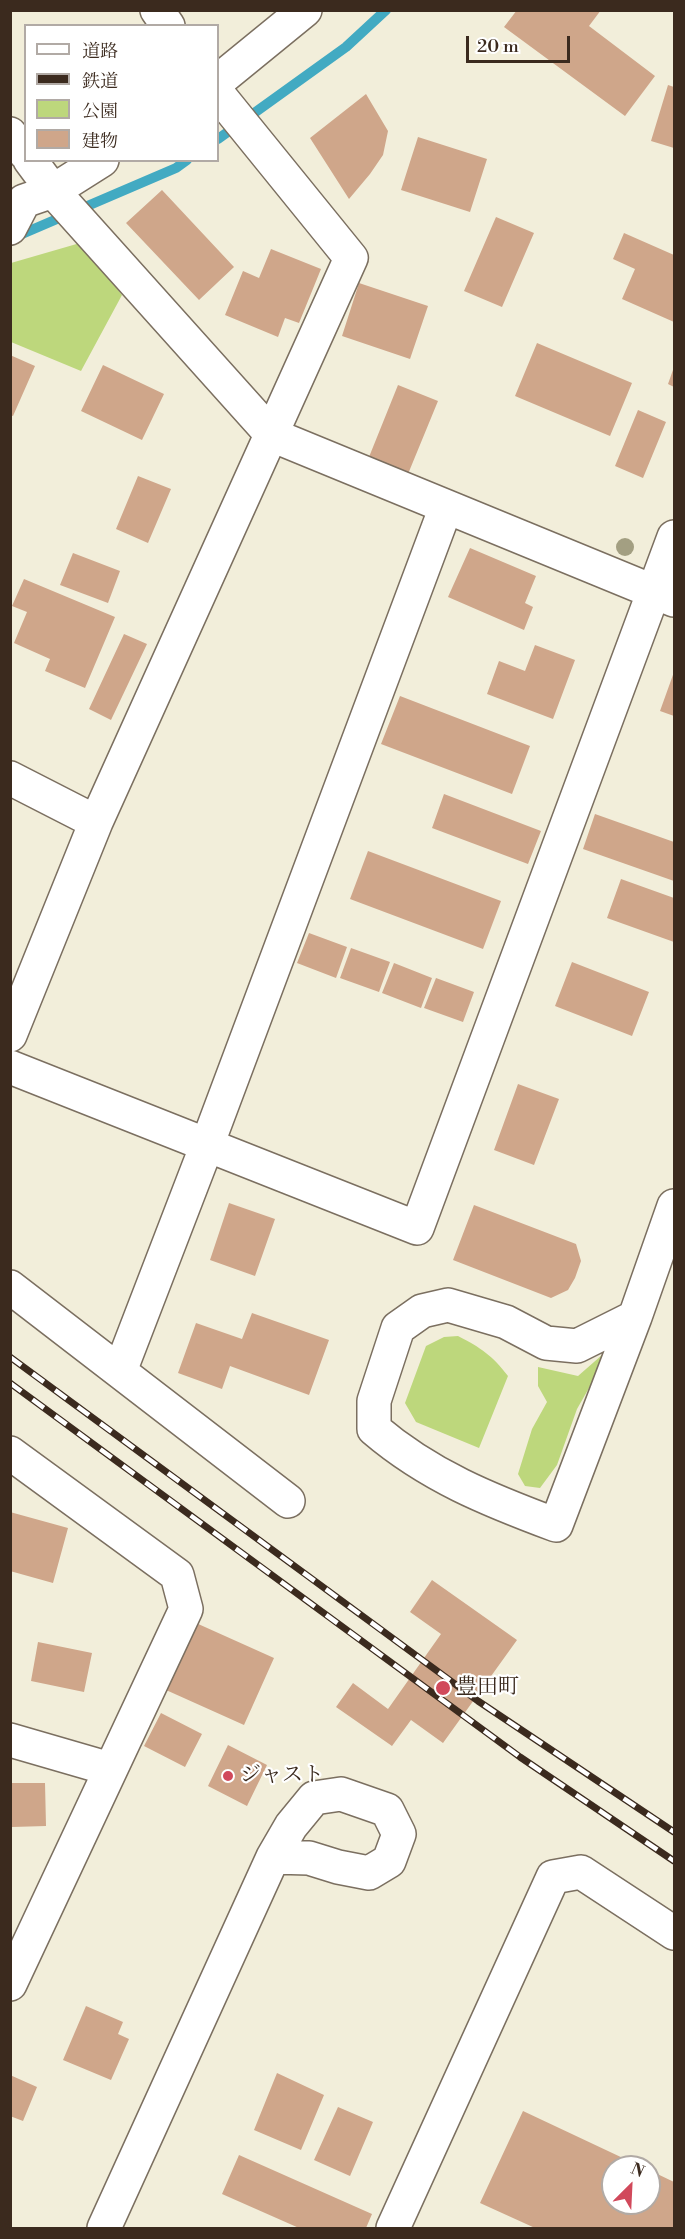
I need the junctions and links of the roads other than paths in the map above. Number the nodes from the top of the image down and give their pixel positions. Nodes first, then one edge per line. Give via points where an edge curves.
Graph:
1 (157, 10) edge
2 (305, 10) edge
3 (167, 24) edge
4 (219, 80) edge
5 (219, 95) edge
6 (10, 134) edge
7 (24, 152) edge
8 (31, 162) edge
9 (99, 162) edge
10 (53, 191) junction
11 (10, 228) edge
12 (273, 435) junction
13 (446, 507) junction
14 (675, 537) edge
15 (664, 596) edge
16 (10, 778) edge
17 (96, 822) junction
18 (10, 1035) edge
19 (10, 1067) edge
20 (207, 1145) junction
21 (675, 1206) edge
22 (10, 1287) edge
23 (635, 1317) junction
24 (120, 1371) junction
25 (10, 1453) edge
26 (288, 1501) dead end
27 (10, 1740) edge
28 (110, 1769) junction
29 (273, 1857) dead end
30 (675, 1933) edge
31 (13, 1972) edge
32 (104, 2229) edge
33 (393, 2229) edge

1 - 3 street
2 - 4 street
5 - 12 street via 351,258
6 - 7 street
8 - 10 street
9 - 10 street
10 - 11 street via 24,201
10 - 12 street
12 - 13 street
12 - 17 street
13 - 15 street
13 - 20 street
14 - 15 street
15 - 20 street via 417,1228
16 - 17 street
17 - 18 street
19 - 20 street
20 - 24 street
21 - 23 street
22 - 24 street
23 - 23 street via 556,1525 447,1480 394,1447 374,1429 374,1401 398,1328 422,1311 448,1305 506,1322 546,1343 577,1346
24 - 26 street
25 - 28 street via 177,1575 186,1609
27 - 28 street
28 - 31 street
29 - 32 street
30 - 33 street via 581,1872 553,1876

